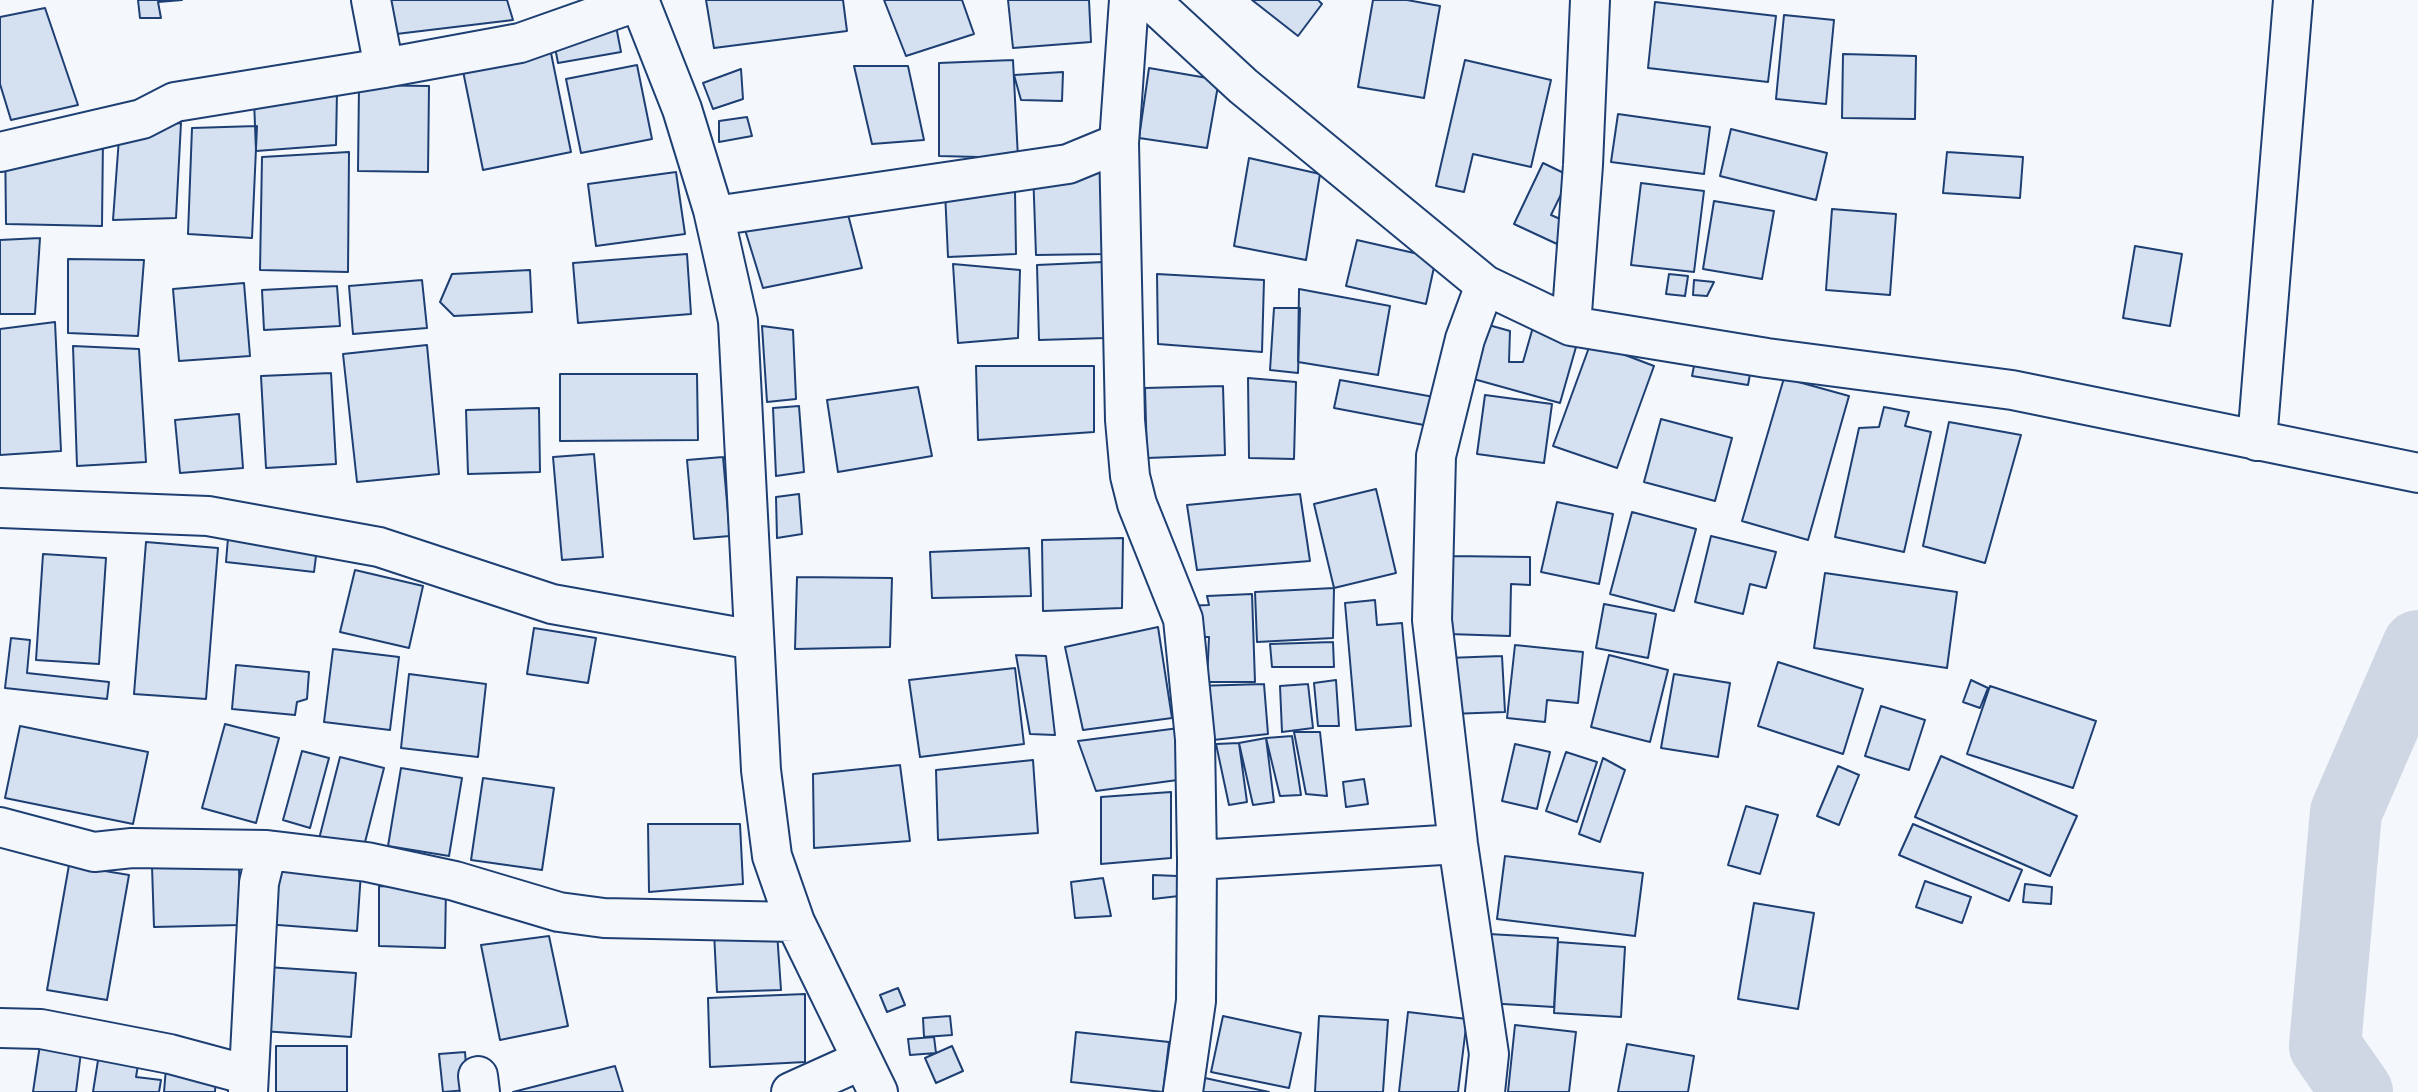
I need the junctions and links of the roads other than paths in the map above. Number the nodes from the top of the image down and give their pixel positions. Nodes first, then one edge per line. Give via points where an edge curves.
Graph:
1 (371, 0) edge
2 (639, 0) edge
3 (1129, 0) edge
4 (1150, 0) edge
5 (1590, 0) edge
6 (2294, 0) edge
7 (384, 68) junction
8 (1119, 143) junction
9 (0, 152) edge
10 (715, 216) junction
11 (1485, 285) junction
12 (1571, 326) junction
13 (2258, 441) junction
14 (2412, 472) edge
15 (0, 508) edge
16 (754, 640) junction
17 (0, 827) edge
18 (1458, 844) junction
19 (267, 850) junction
20 (1197, 860) junction
21 (795, 922) junction
22 (0, 1028) edge
23 (870, 1076) edge
24 (248, 1083) edge
25 (791, 1092) edge
26 (1183, 1092) edge
27 (1485, 1092) edge

1 - 7 street
2 - 7 street via 520,43
2 - 10 street via 682,109
3 - 8 street
4 - 11 street via 1243,86
5 - 12 street
6 - 13 street
7 - 9 street via 175,102 142,119
8 - 10 street via 1068,164
8 - 20 street via 1130,476 1183,619 1195,739
10 - 16 street via 738,321
11 - 12 street
11 - 18 street via 1465,339 1436,456 1432,620
12 - 13 street via 1767,358 2012,390
13 - 14 street
15 - 16 street via 221,519 379,547 552,604
16 - 21 street via 761,770 772,856
17 - 19 street via 94,852 132,848
18 - 20 street
18 - 27 street via 1489,1054
19 - 21 street via 367,862 604,918
19 - 24 street via 259,883
20 - 26 street via 1196,1001
21 - 23 street
22 - 24 street via 41,1029 170,1054
23 - 25 street

